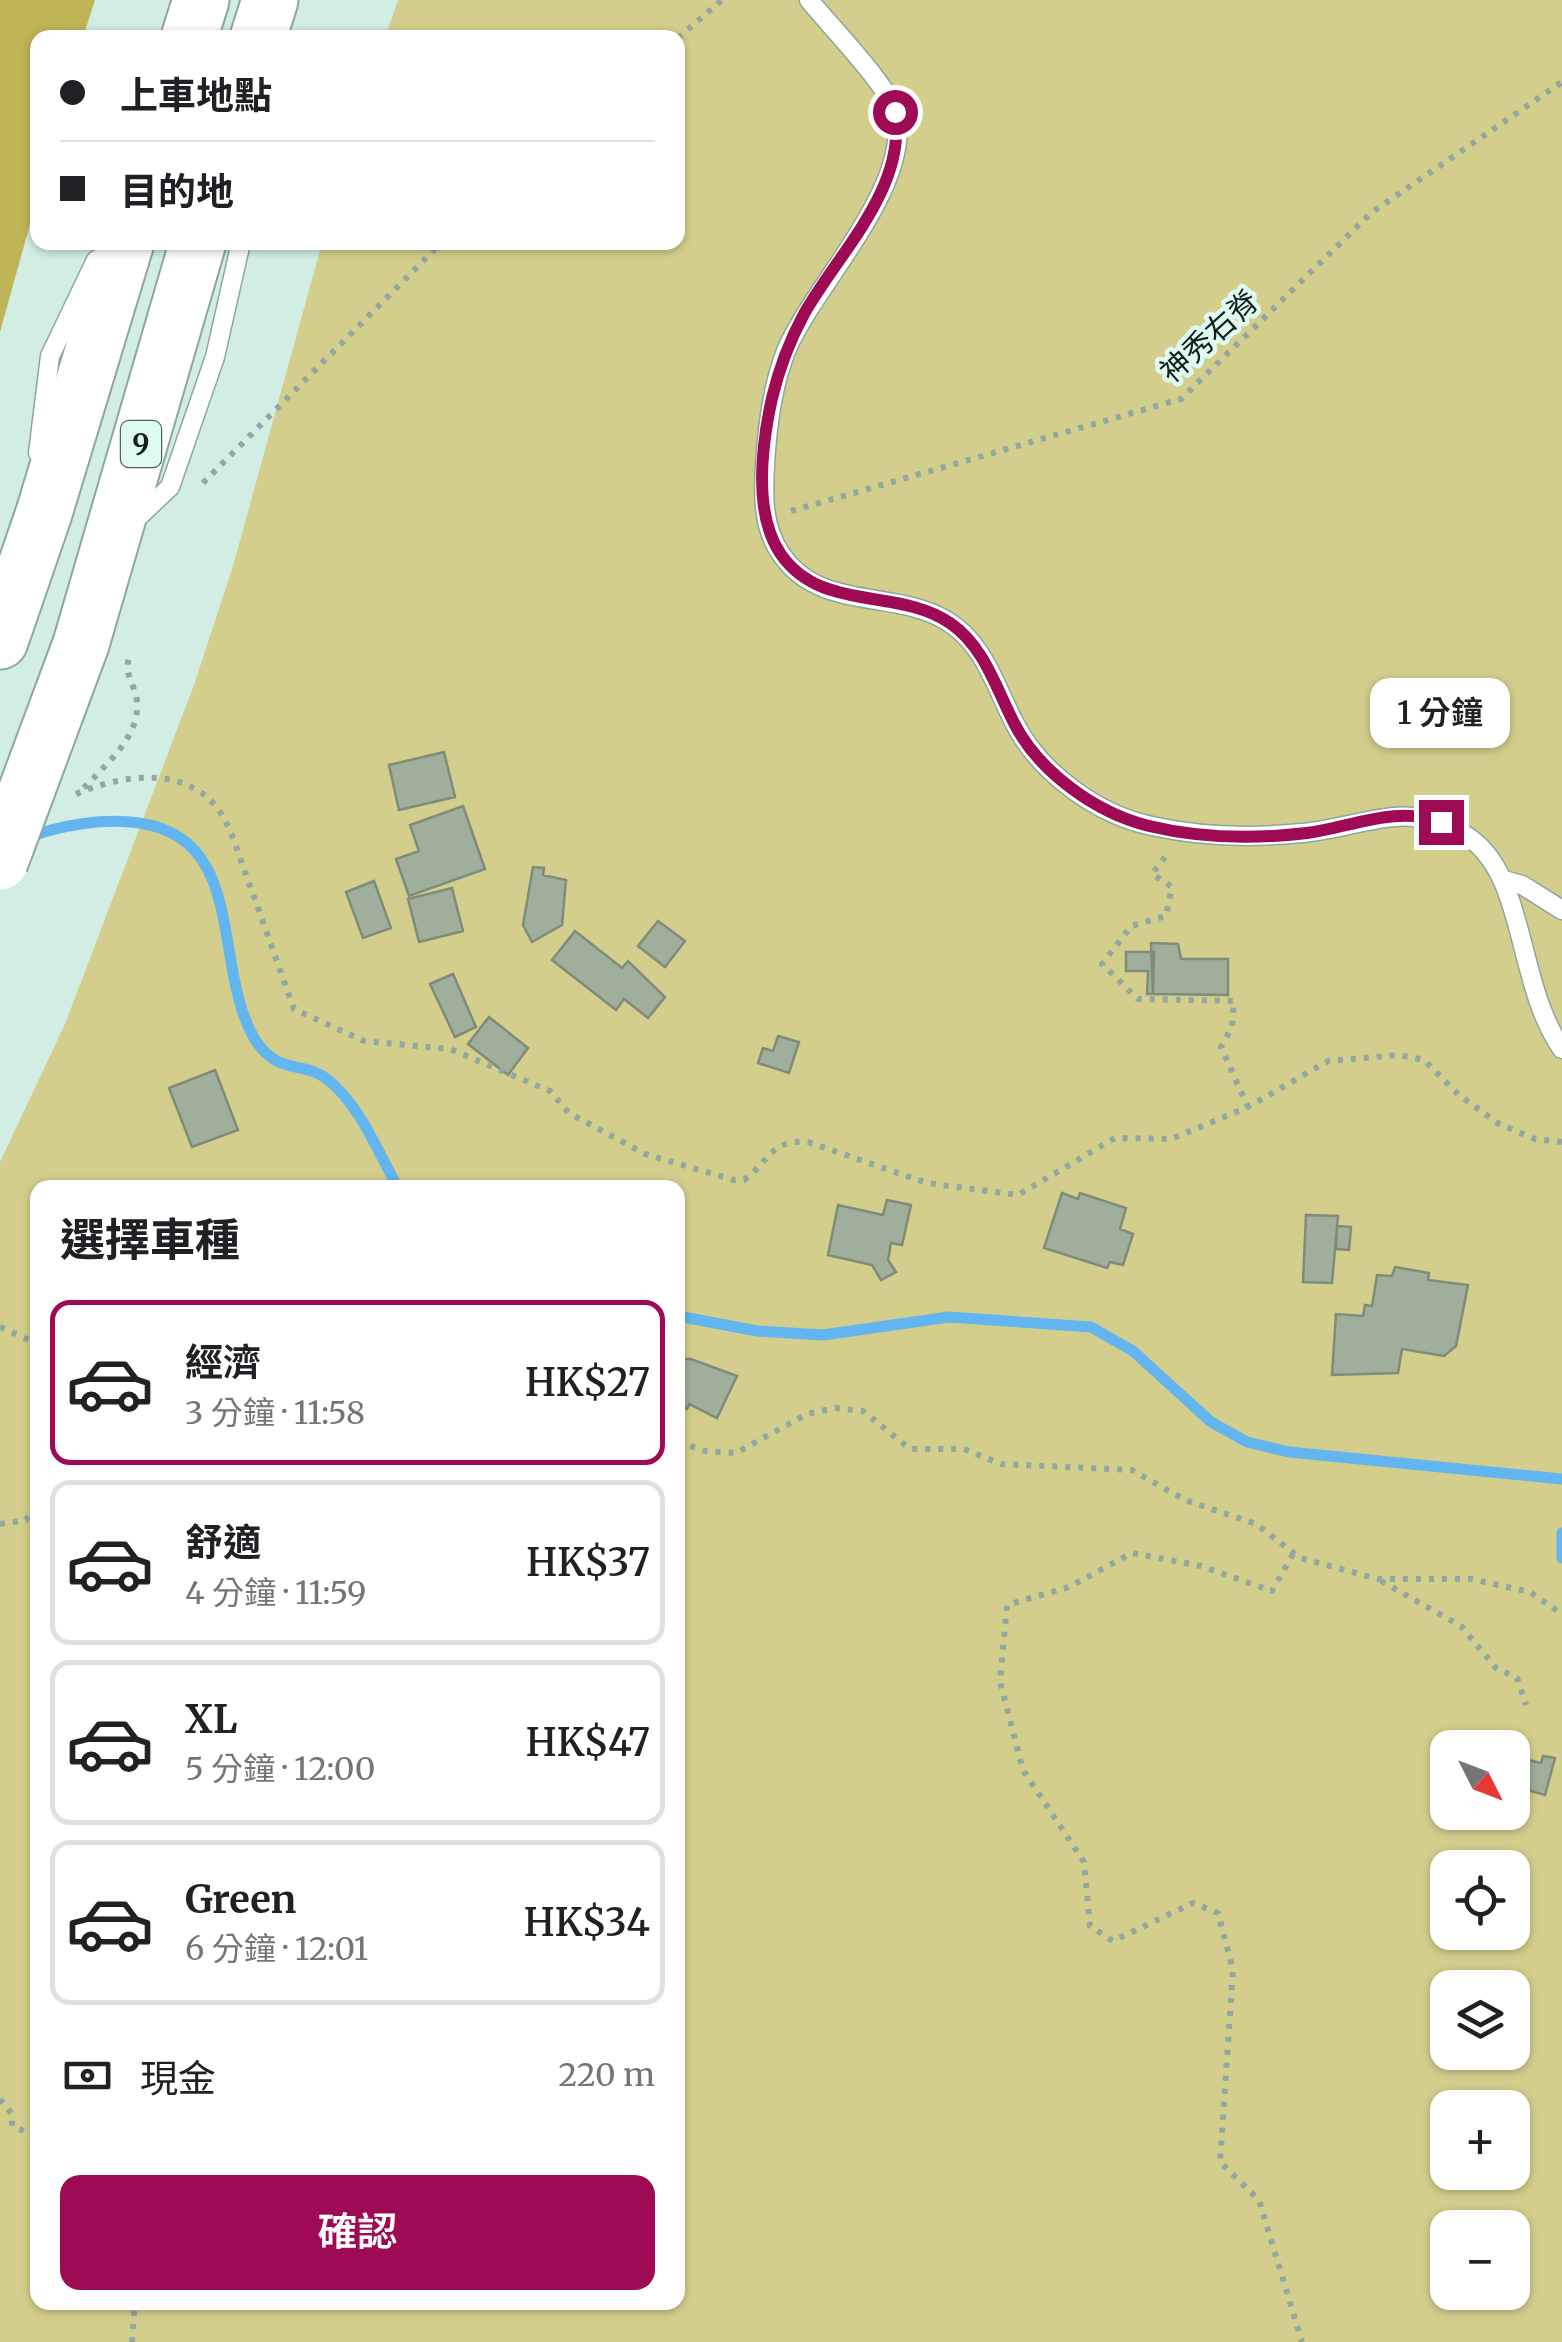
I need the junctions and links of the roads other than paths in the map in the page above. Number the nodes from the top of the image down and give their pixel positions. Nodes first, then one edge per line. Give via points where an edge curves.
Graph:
1 (202, 0) edge
2 (270, 0) edge
3 (809, 0) edge
4 (192, 30) edge
5 (261, 30) edge
6 (103, 250) edge
7 (124, 250) edge
8 (196, 250) edge
9 (239, 250) edge
10 (44, 513) junction
11 (114, 539) junction
12 (3, 632) edge
13 (0, 862) edge
14 (1504, 880) junction
15 (1562, 910) edge
16 (1562, 1049) edge

1 - 4 highway
2 - 5 highway
3 - 14 lane via 891,101 898,133 879,196 805,313 780,368 767,432 766,518 782,556 809,582 951,623 981,654 1029,747 1068,785 1120,815 1148,826 1242,836 1426,816 1480,846
6 - 10 lane via 50,356 37,458
7 - 10 highway
8 - 11 highway, 9
9 - 11 lane via 216,357 170,487
10 - 12 highway
11 - 13 highway, 9, bridge via 107,643
14 - 15 lane
14 - 16 lane via 1536,1005

